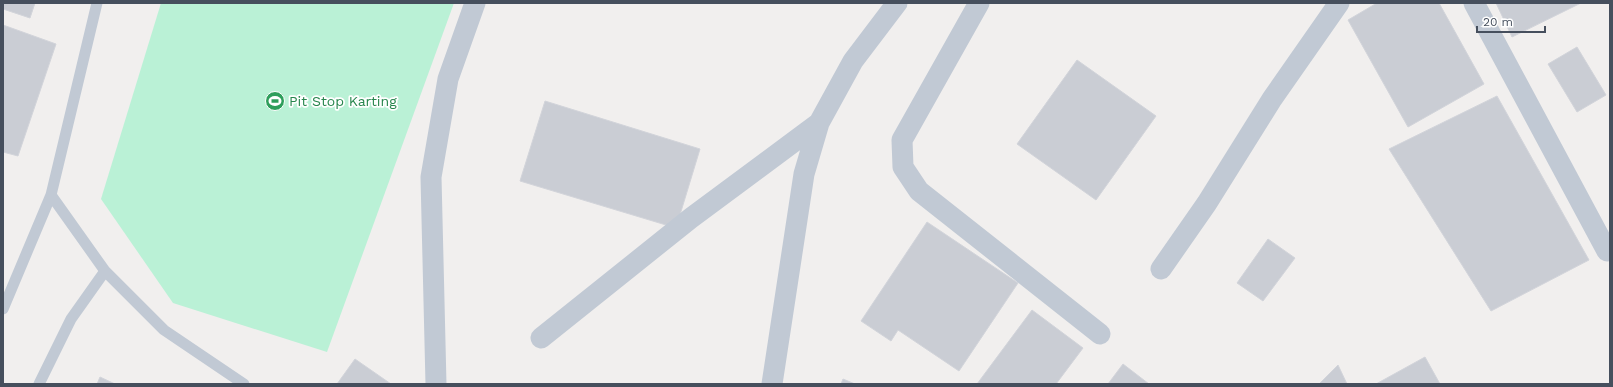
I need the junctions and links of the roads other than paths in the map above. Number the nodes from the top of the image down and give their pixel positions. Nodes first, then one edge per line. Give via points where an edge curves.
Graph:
1 (97, 3) edge
2 (475, 3) edge
3 (897, 3) edge
4 (979, 3) edge
5 (1339, 3) edge
6 (1474, 3) edge
7 (819, 123) junction
8 (51, 195) junction
9 (1607, 251) dead end
10 (1160, 269) dead end
11 (105, 271) junction
12 (3, 309) edge
13 (1100, 334) dead end
14 (541, 338) dead end
15 (38, 384) edge
16 (244, 384) edge
17 (436, 384) edge
18 (772, 384) edge

1 - 8 lane
2 - 17 street via 448,79 431,177
3 - 7 street via 853,61
4 - 13 street via 902,140 903,167 919,191
5 - 10 street via 1272,99 1207,203
6 - 9 street
7 - 14 street via 691,218
7 - 18 street via 804,174
8 - 11 lane
8 - 12 lane
11 - 15 lane via 71,319
11 - 16 lane via 164,330

